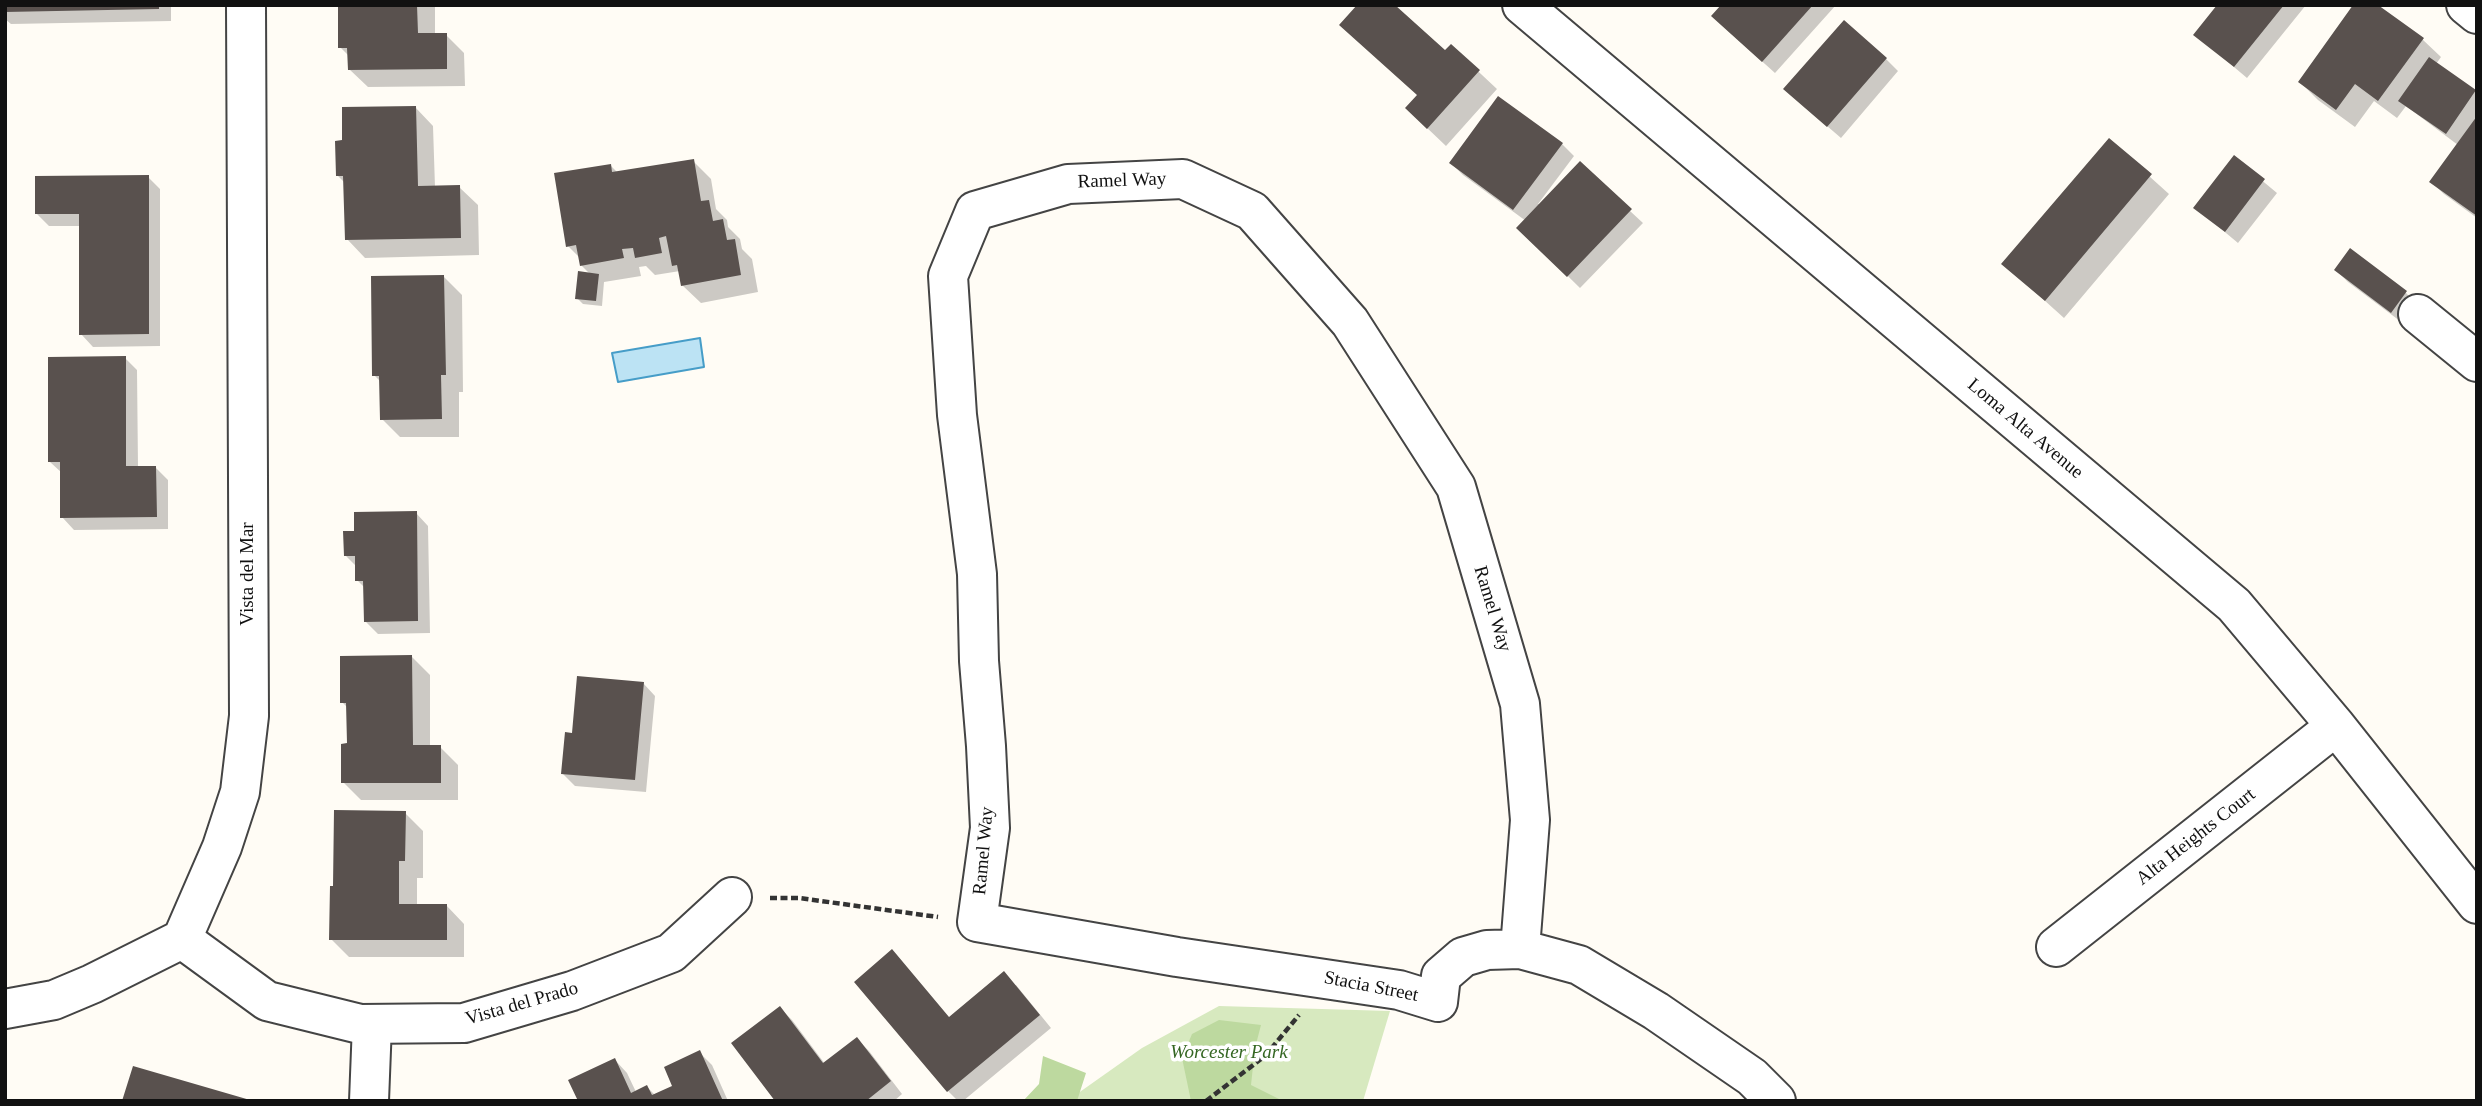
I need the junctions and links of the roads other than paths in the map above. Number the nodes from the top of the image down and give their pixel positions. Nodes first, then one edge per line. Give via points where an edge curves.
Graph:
1 (246, 5) edge
2 (1522, 5) edge
3 (2466, 5) edge
4 (2477, 14) edge
5 (2418, 314) dead end
6 (2477, 362) edge
7 (2336, 726) junction
8 (733, 897) road end
9 (2477, 904) edge
10 (977, 922) joint
11 (182, 939) junction
12 (2056, 947) dead end
13 (1520, 949) junction
14 (5, 1010) edge
15 (373, 1024) junction
16 (369, 1101) edge
17 (1776, 1101) edge

1 - 11 street, Vista del Mar via 249,716 240,792
2 - 7 street, Loma Alta Avenue via 2234,605
3 - 4 street
5 - 6 street
7 - 9 street, Loma Alta Avenue
7 - 12 street, Alta Heights Court
8 - 15 street, Vista del Prado via 671,953 572,991 464,1023
10 - 13 street, Stacia Street via 1399,990 1438,1002 1441,976 1463,957 1487,950
10 - 13 street, Ramel Way via 990,828 977,574 957,415 948,276 975,211 1068,184 1183,179 1252,211 1350,322 1456,487 1520,704 1530,820
11 - 14 street via 54,1000
11 - 15 street, Vista del Prado via 267,1001
13 - 17 street, Stacia Street via 1579,965 1752,1077
15 - 16 street

